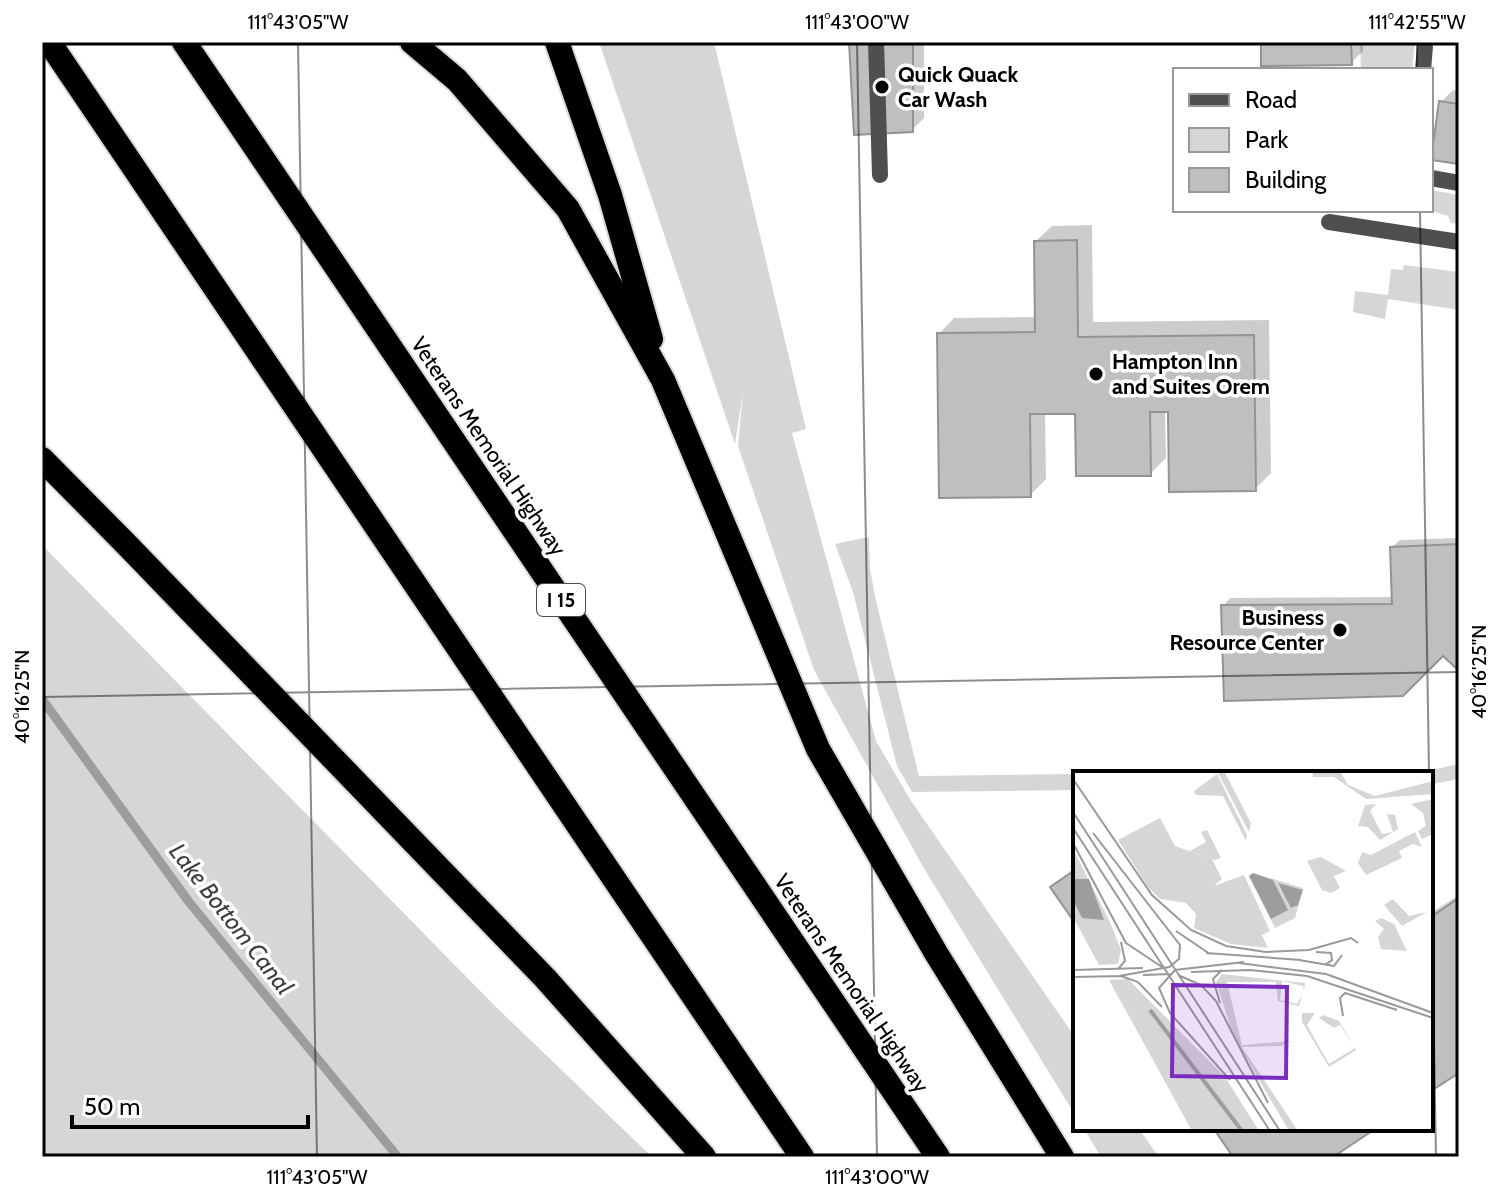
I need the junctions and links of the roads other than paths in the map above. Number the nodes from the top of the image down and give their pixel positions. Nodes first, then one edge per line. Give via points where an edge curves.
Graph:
1 (49, 42) edge
2 (184, 42) edge
3 (412, 42) edge
4 (557, 42) edge
5 (876, 42) edge
6 (1425, 46) dead end
7 (1423, 68) edge
8 (880, 175) dead end
9 (1433, 178) edge
10 (1459, 183) edge
11 (1329, 222) dead end
12 (1459, 242) edge
13 (663, 380) junction
14 (42, 459) edge
15 (704, 1157) edge
16 (802, 1157) edge
17 (938, 1157) edge
18 (1062, 1157) edge

1 - 16 highway
2 - 17 highway, Veterans Memorial Highway / I 15
3 - 13 highway via 457,80 568,209
4 - 13 highway via 610,195
5 - 8 street
6 - 7 street
9 - 10 street
11 - 12 street
13 - 18 highway via 818,749
14 - 15 highway via 545,978

